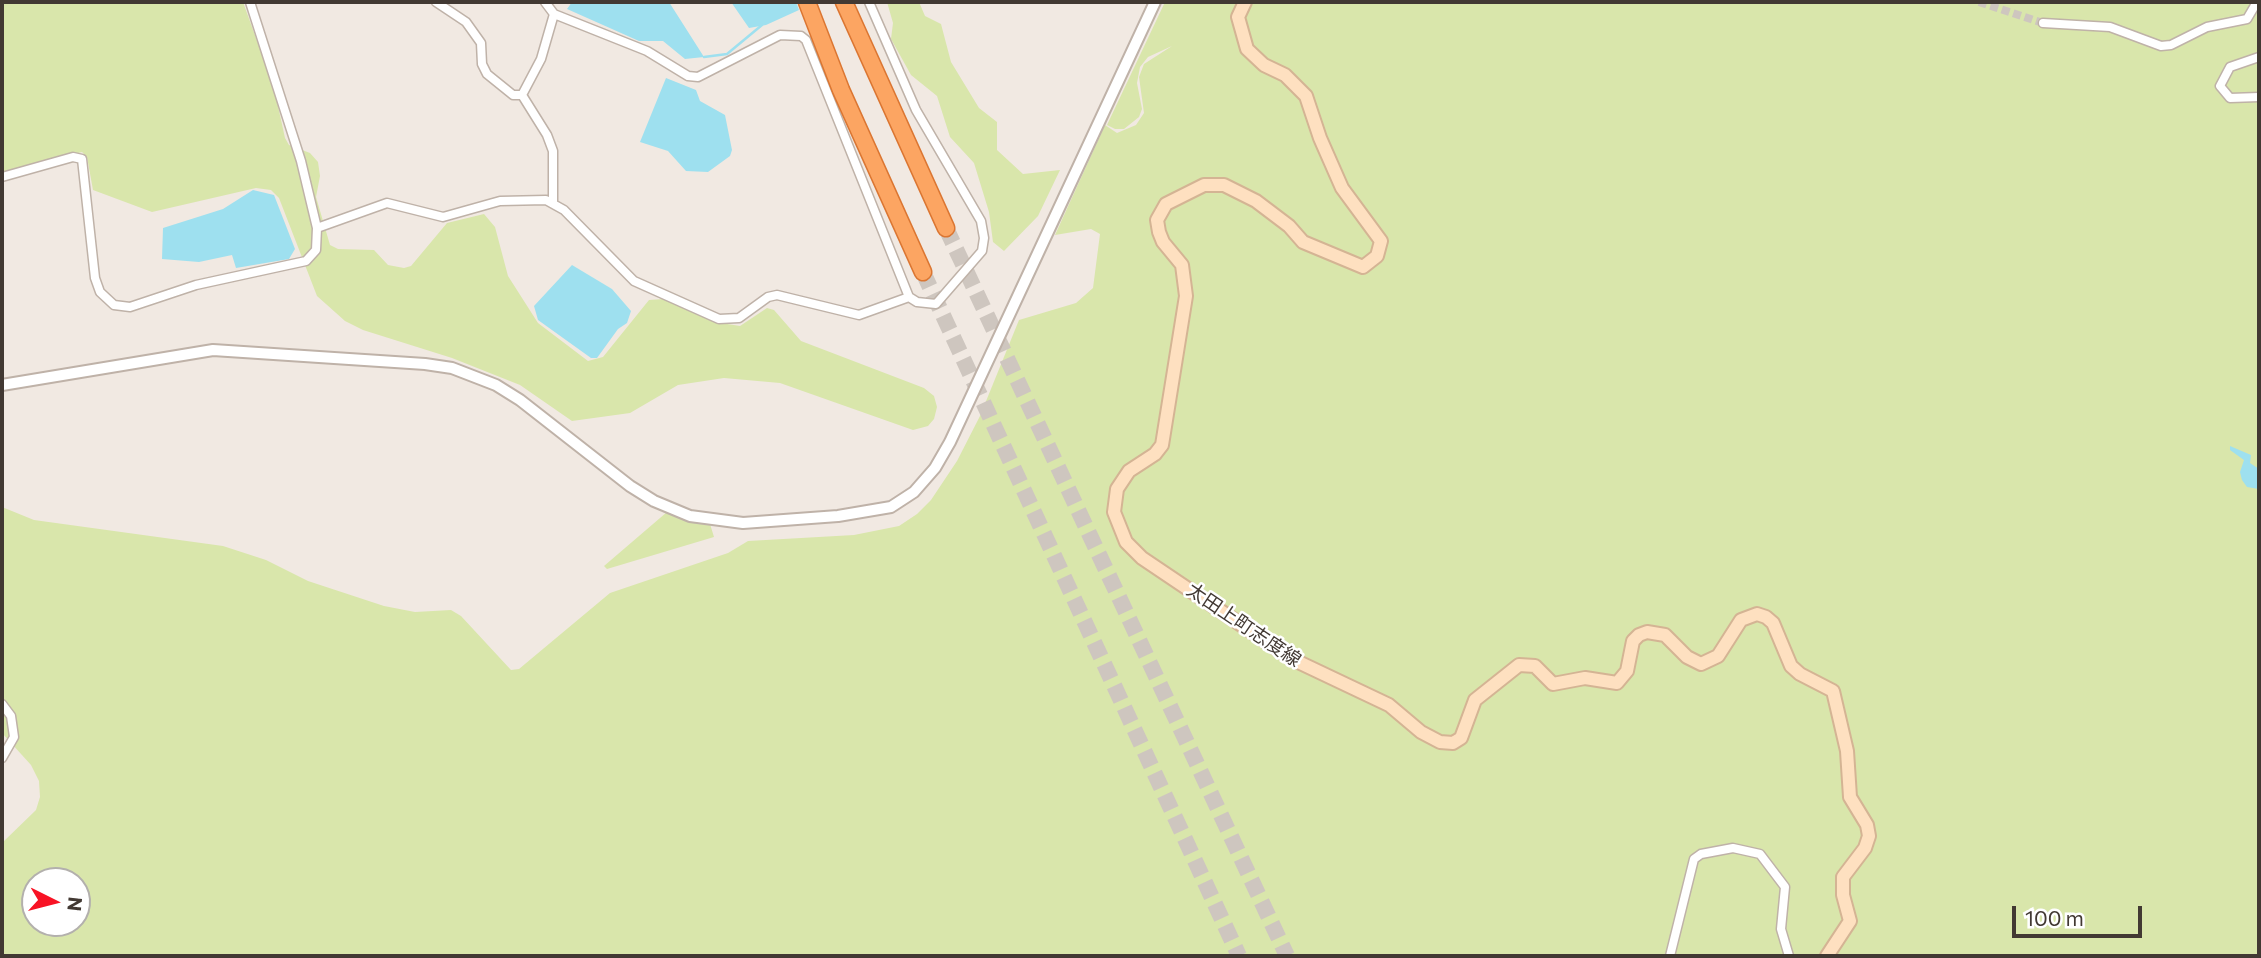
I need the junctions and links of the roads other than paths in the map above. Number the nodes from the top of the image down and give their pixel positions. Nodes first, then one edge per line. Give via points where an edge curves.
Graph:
1 (250, 2) edge
2 (436, 2) edge
3 (545, 2) edge
4 (807, 2) edge
5 (844, 2) edge
6 (869, 2) edge
7 (1155, 2) edge
8 (1245, 2) edge
9 (2257, 2) edge
10 (554, 14) junction
11 (2043, 23) tunnel mouth
12 (2259, 57) edge
13 (522, 95) junction
14 (2259, 97) edge
15 (2, 177) edge
16 (553, 202) junction
17 (317, 228) junction
18 (946, 228) tunnel mouth
19 (923, 272) tunnel mouth
20 (909, 298) junction
21 (2, 385) edge
22 (2, 704) edge
23 (2, 758) edge
24 (1670, 956) edge
25 (1788, 956) edge
26 (1827, 956) edge

1 - 17 street via 301,161
2 - 13 street via 466,22 481,43 487,74 513,95
3 - 10 street
4 - 19 highway
5 - 18 highway
6 - 20 street via 916,110 981,221 984,238 982,251 936,304
7 - 21 street via 950,442 914,492 891,507 743,523 690,516 630,486 496,385 452,368 425,364 213,350
8 - 26 main road, 太田上町志度線 via 1238,17 1247,49 1306,96 1342,187 1381,242 1377,256 1363,267 1303,242 1256,201 1224,185 1204,185 1166,204 1157,220 1159,232 1182,265 1186,296 1162,445 1129,471 1117,489 1114,512 1126,542 1142,558 1292,659 1389,705 1440,742 1461,738 1475,700 1519,665 1535,666 1553,684 1585,678 1610,684 1623,678 1639,635 1665,635 1701,664 1718,656 1741,620 1757,614 1766,617 1773,623 1791,666 1833,691 1847,751 1850,797 1869,836 1843,877 1850,921
9 - 11 street via 2247,19 2207,27 2161,46 2110,27
10 - 13 street via 541,59
10 - 20 street via 647,51 688,76 698,77 780,35 806,40
12 - 14 street via 2230,67 2220,86 2230,98
13 - 16 street via 553,151
15 - 17 street via 73,157 82,159 94,278 105,299 122,307 306,261 316,250
16 - 17 street via 500,201 443,217 387,203
16 - 20 street via 634,281 719,319 731,321 777,295 859,315
22 - 23 street via 11,716 14,737
24 - 25 street via 1694,859 1733,848 1760,854 1785,887 1781,929

